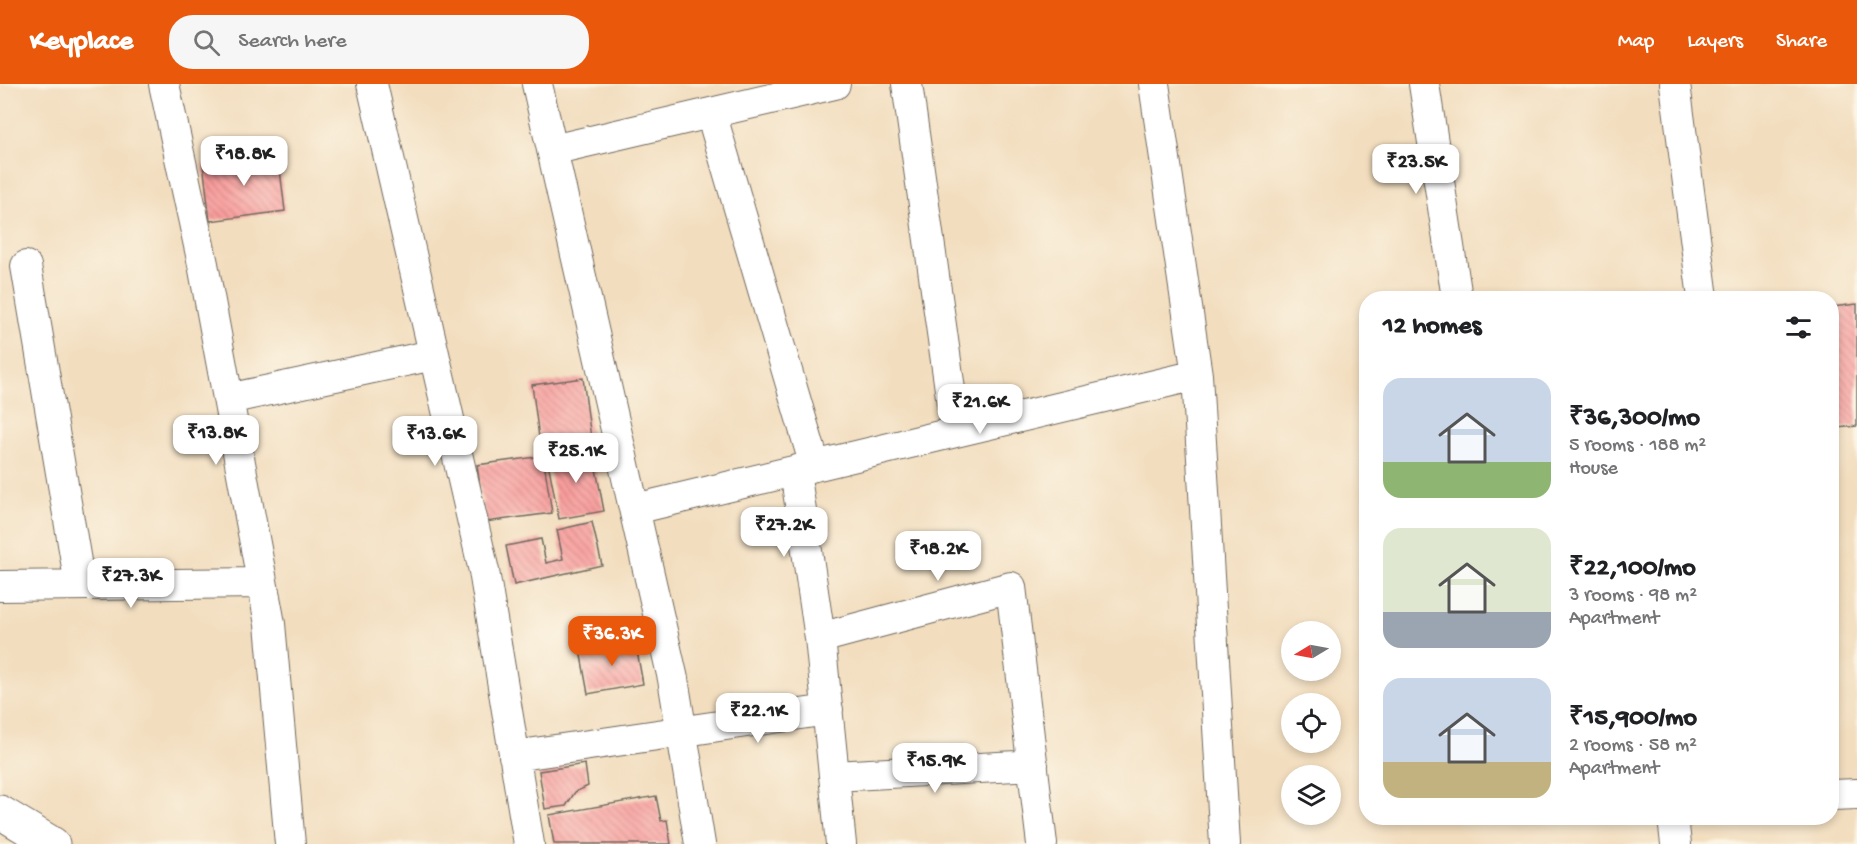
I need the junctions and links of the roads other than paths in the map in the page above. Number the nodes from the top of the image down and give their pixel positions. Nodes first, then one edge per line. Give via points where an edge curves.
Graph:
1 (164, 84) edge
2 (372, 84) edge
3 (537, 84) edge
4 (835, 84) edge
5 (907, 84) edge
6 (1154, 84) edge
7 (1424, 84) edge
8 (1675, 84) edge
9 (711, 113) junction
10 (552, 150) junction
11 (26, 266) dead end
12 (1455, 291) edge
13 (1702, 291) edge
14 (433, 355) junction
15 (1197, 375) junction
16 (228, 399) junction
17 (956, 432) junction
18 (805, 468) junction
19 (635, 509) junction
20 (262, 583) junction
21 (80, 585) junction
22 (0, 586) edge
23 (820, 638) junction
24 (828, 710) junction
25 (682, 732) junction
26 (514, 756) junction
27 (1033, 765) junction
28 (834, 776) junction
29 (1857, 794) edge
30 (1839, 795) edge
31 (0, 813) edge
32 (1674, 825) edge
33 (53, 844) edge
34 (290, 844) edge
35 (529, 844) edge
36 (700, 844) edge
37 (841, 844) edge
38 (1042, 844) edge
39 (1225, 844) edge
40 (1676, 844) edge

1 - 16 street
2 - 14 street
3 - 10 street
4 - 9 street
5 - 17 street
6 - 15 street
7 - 12 street
8 - 13 street
9 - 10 street
9 - 18 street
10 - 19 street
11 - 21 street
14 - 16 street
14 - 26 street via 484,571
15 - 17 street
15 - 39 street
16 - 20 street
17 - 18 street
18 - 19 street
18 - 23 street
19 - 25 street
20 - 21 street
20 - 34 street via 270,624
21 - 22 street
23 - 24 street
23 - 27 street via 1011,587
24 - 25 street
24 - 28 street
25 - 26 street
25 - 36 street
26 - 35 street
27 - 28 street
27 - 38 street
28 - 37 street
29 - 30 street
31 - 33 main road
32 - 40 street

